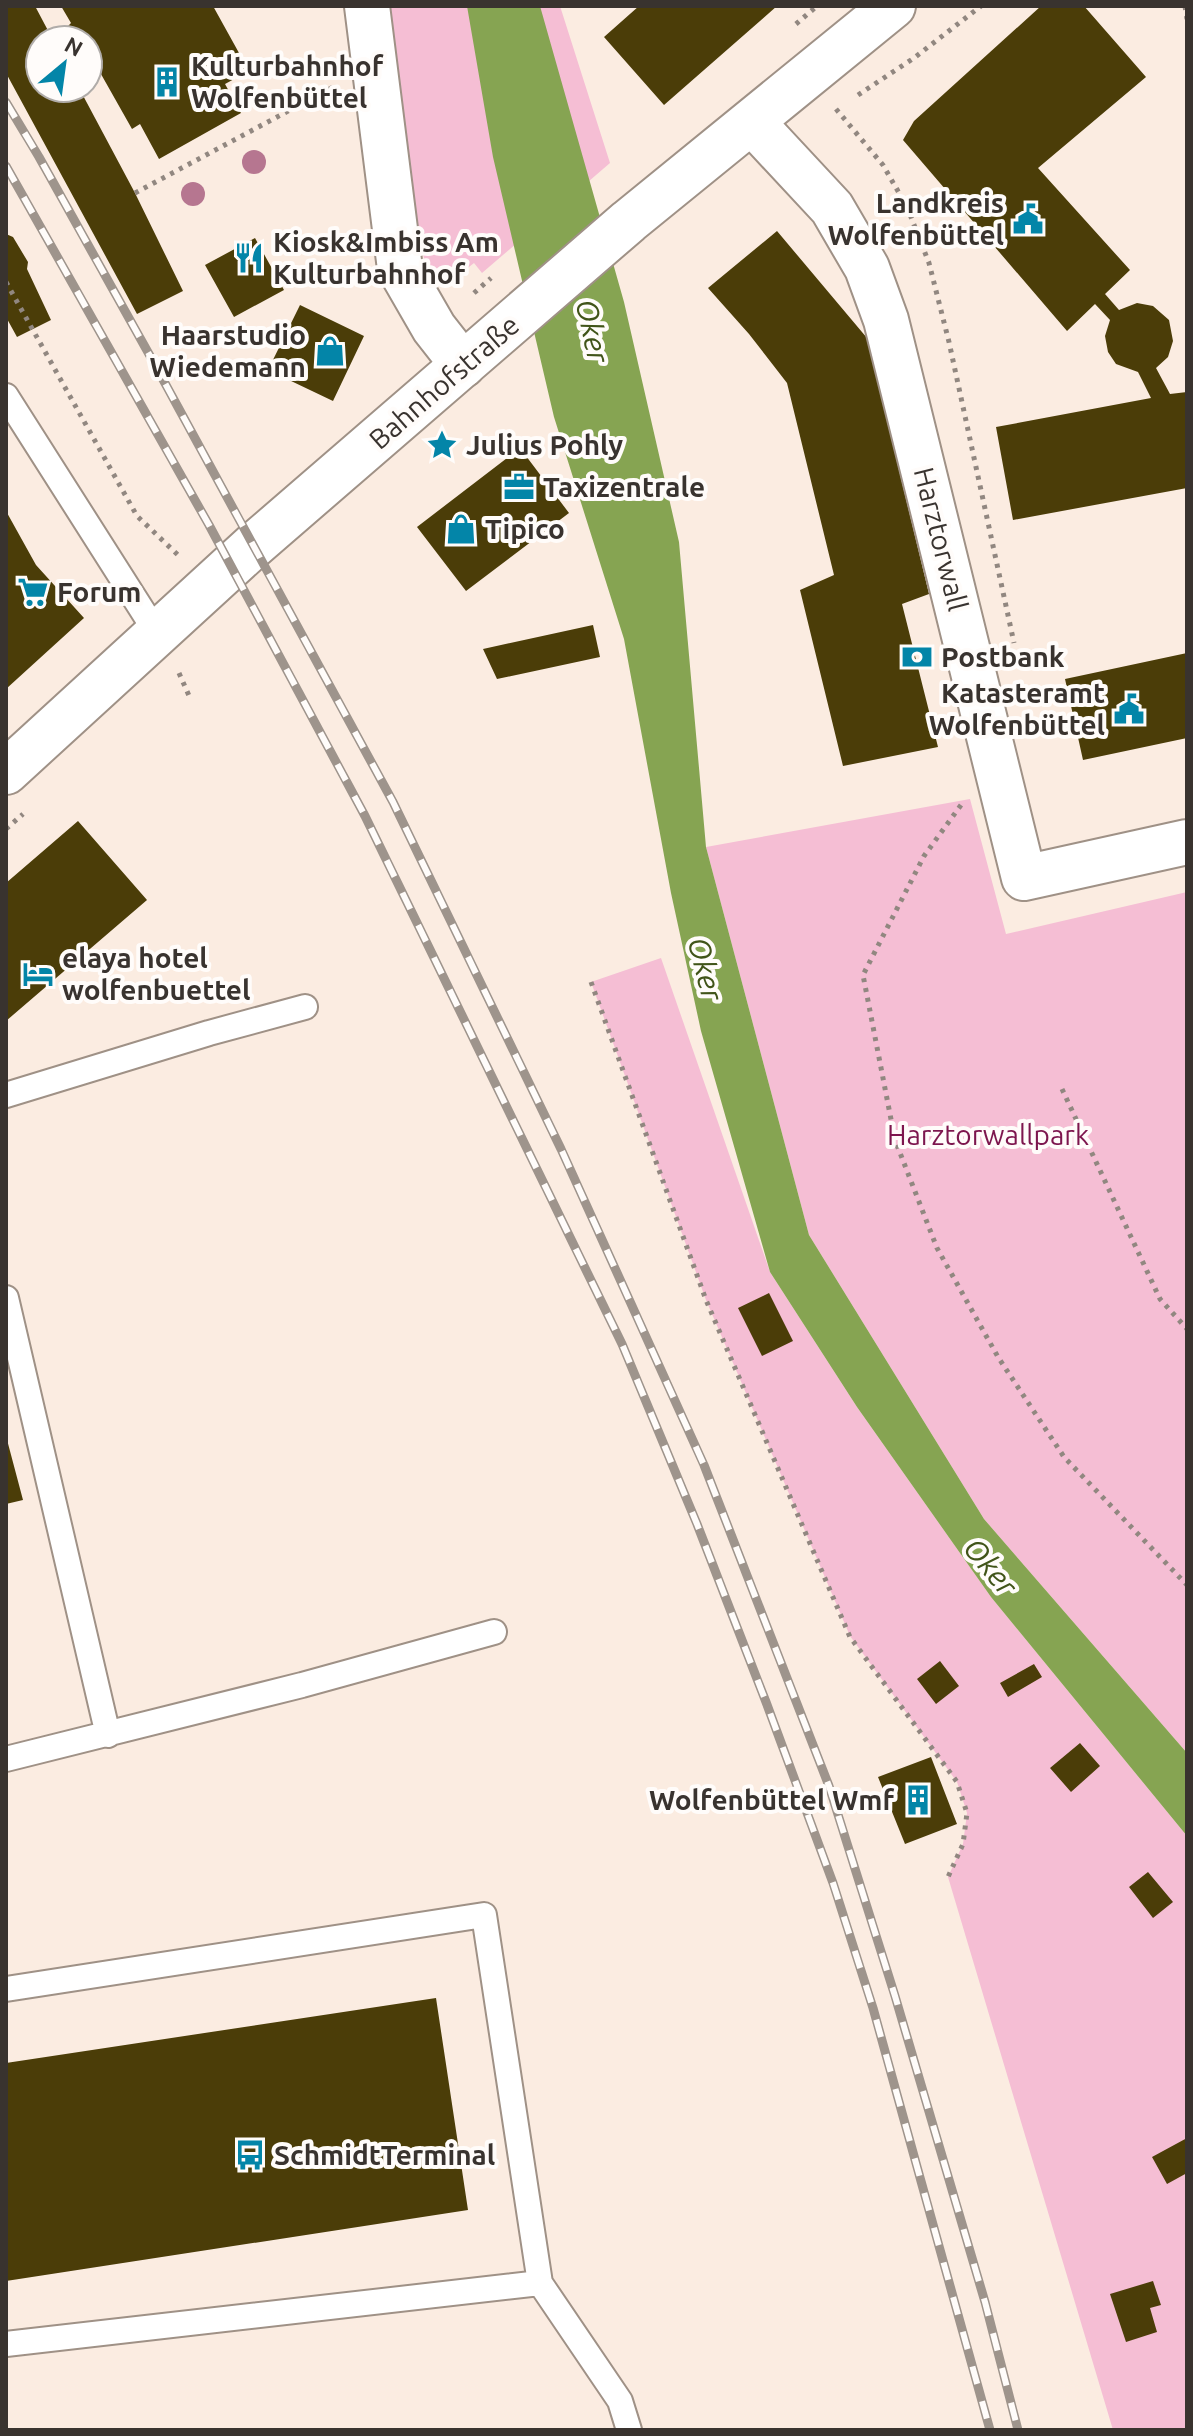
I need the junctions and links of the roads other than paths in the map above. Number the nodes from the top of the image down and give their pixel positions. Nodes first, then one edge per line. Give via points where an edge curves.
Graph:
1 (367, 6) edge
2 (893, 6) edge
3 (752, 122) junction
4 (463, 365) junction
5 (6, 396) edge
6 (158, 635) junction
7 (6, 772) edge
8 (1187, 842) edge
9 (305, 1007) dead end
10 (6, 1095) edge
11 (6, 1298) edge
12 (494, 1632) dead end
13 (108, 1735) junction
14 (6, 1759) edge
15 (6, 1989) edge
16 (540, 2283) junction
17 (6, 2344) edge
18 (629, 2430) edge

1 - 4 street via 400,269
2 - 3 street, Bahnhofstraße
3 - 4 street, Bahnhofstraße
3 - 8 street, Harztorwall via 832,208 867,268 886,320 1024,878
4 - 6 street, Bahnhofstraße
5 - 6 lane
6 - 7 street, Bahnhofstraße
9 - 10 lane
11 - 13 lane
12 - 13 lane
13 - 14 lane
15 - 16 lane via 484,1915
16 - 17 lane
16 - 18 lane via 620,2401

